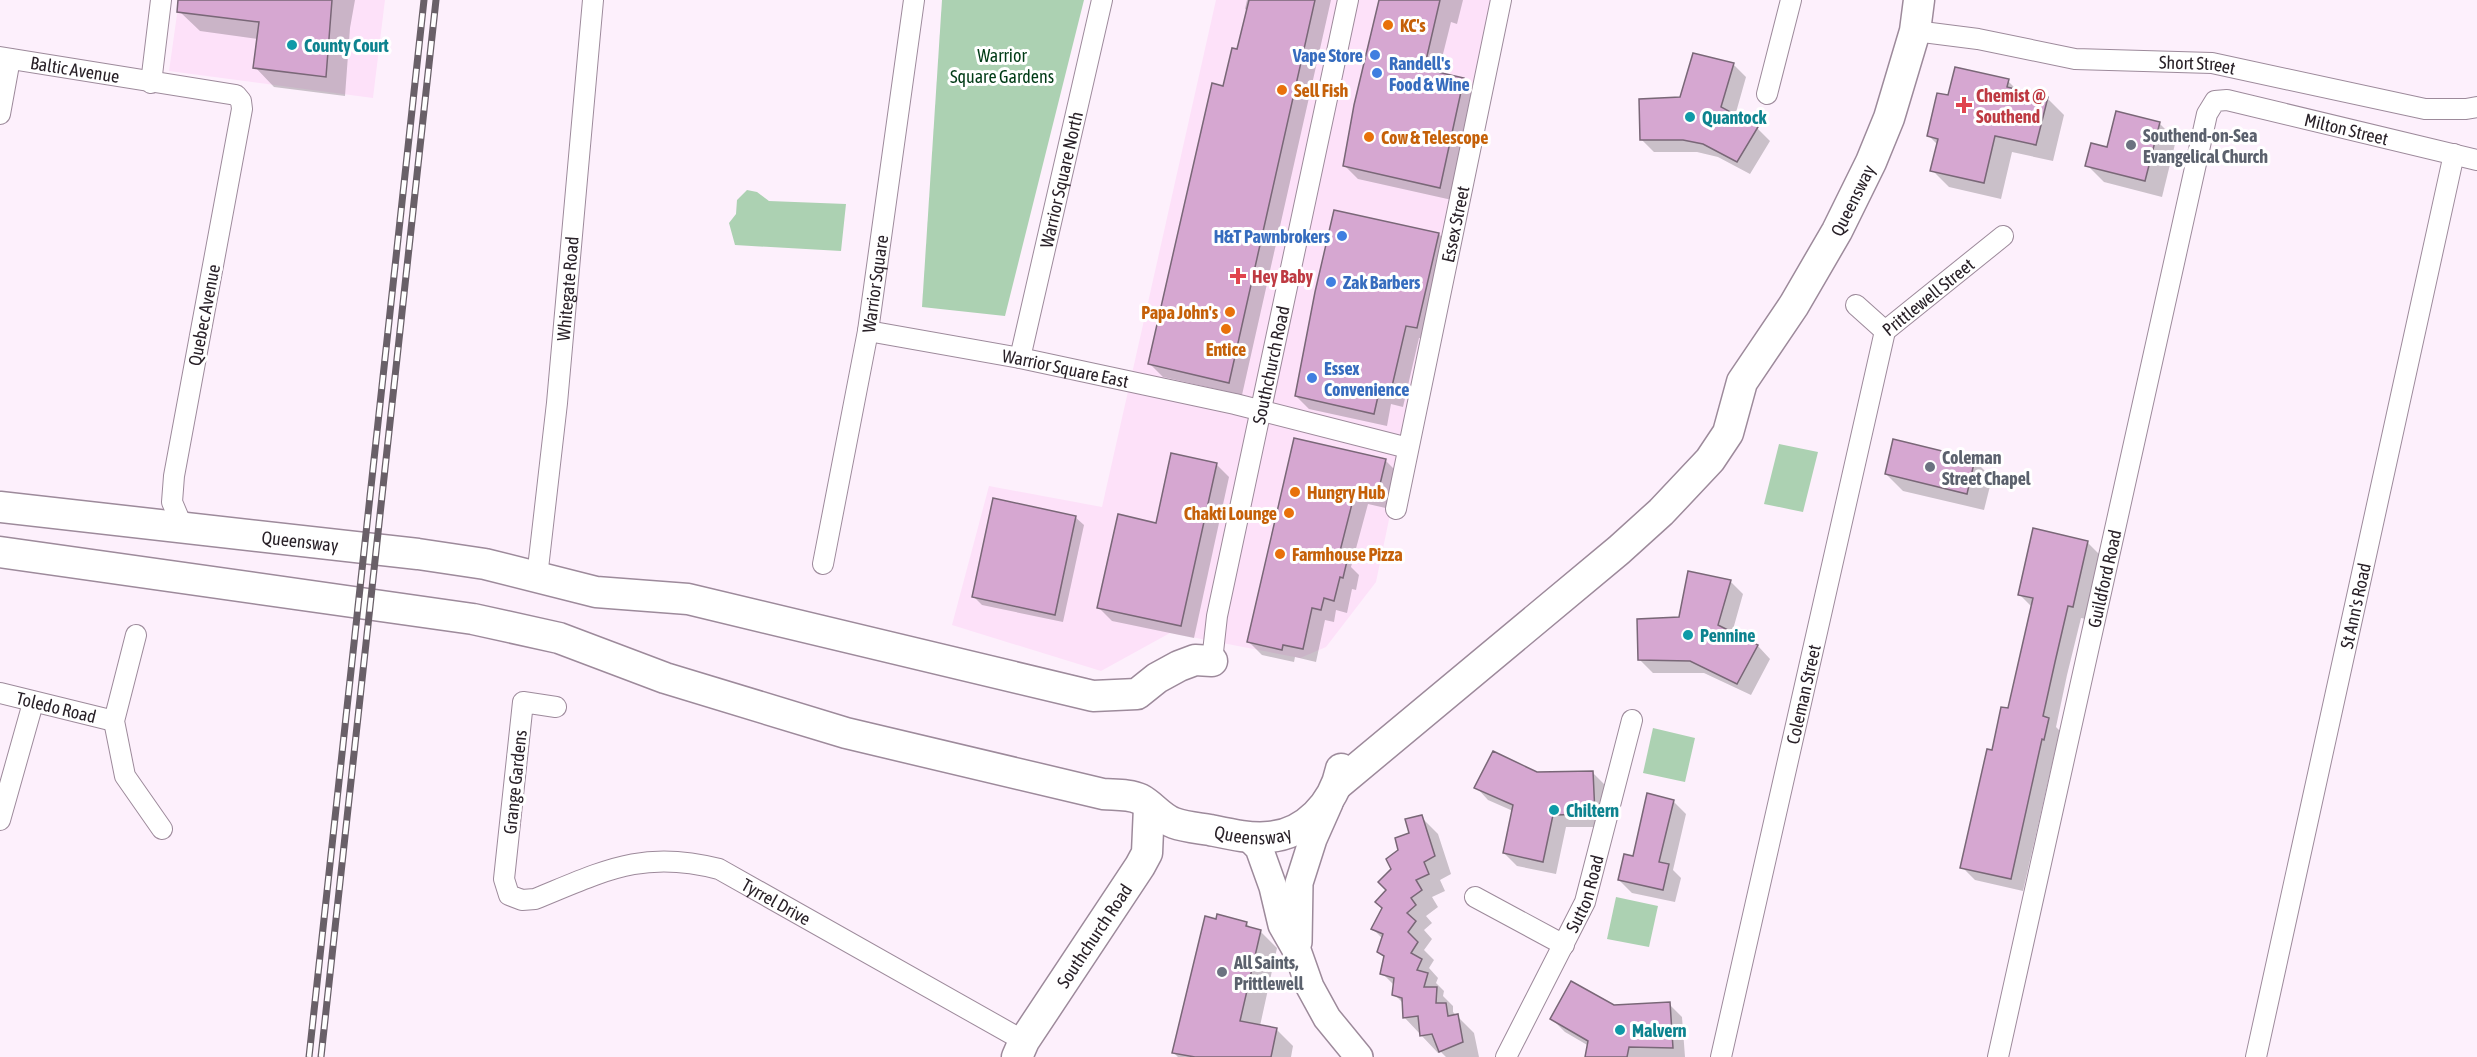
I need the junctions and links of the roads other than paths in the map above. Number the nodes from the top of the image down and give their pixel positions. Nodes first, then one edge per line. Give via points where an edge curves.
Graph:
1 (161, 0) edge
2 (594, 0) edge
3 (914, 0) edge
4 (1102, 0) edge
5 (1348, 0) edge
6 (1501, 0) edge
7 (1791, 0) edge
8 (1919, 0) edge
9 (1915, 31) junction
10 (5, 58) edge
11 (151, 83) junction
12 (1767, 94) dead end
13 (241, 101) joint
14 (2215, 101) joint
15 (2477, 107) edge
16 (0, 114) edge
17 (2454, 154) junction
18 (2477, 160) edge
19 (2003, 237) dead end
20 (1856, 305) dead end
21 (868, 331) junction
22 (1885, 332) junction
23 (1020, 358) junction
24 (1261, 412) junction
25 (1408, 448) junction
26 (0, 507) edge
27 (1396, 509) dead end
28 (183, 528) junction
29 (0, 552) edge
30 (823, 564) dead end
31 (537, 577) junction
32 (136, 635) dead end
33 (1212, 661) joint
34 (0, 693) edge
35 (33, 703) junction
36 (556, 707) dead end
37 (1632, 720) dead end
38 (114, 721) junction
39 (1337, 783) junction
40 (1144, 803) junction
41 (0, 820) edge
42 (162, 829) dead end
43 (1247, 836) junction
44 (510, 895) joint
45 (1475, 897) dead end
46 (1564, 945) junction
47 (1298, 953) junction
48 (1021, 1049) edge
49 (1359, 1057) edge
50 (1506, 1057) edge
51 (1721, 1057) edge
52 (1998, 1057) edge
53 (2256, 1057) edge

1 - 11 street
2 - 31 street, Whitegate Road
3 - 21 street, Warrior Square
4 - 23 street, Warrior Square North
5 - 24 street, Southchurch Road
6 - 25 street, Essex Street
7 - 12 street
8 - 9 main road, Queensway
9 - 15 street, Short Street via 2075,59 2212,63 2425,109
9 - 39 main road, Queensway via 1889,118 1851,205 1794,305 1742,382 1728,433 1710,460 1619,550
10 - 11 street, Baltic Avenue
10 - 16 street
11 - 13 street, Baltic Avenue via 236,95
13 - 28 street, Quebec Avenue via 173,483 172,502
14 - 17 street, Milton Street via 2227,100
14 - 52 street, Guildford Road via 2207,114
17 - 18 street, Milton Street
17 - 53 street, St Ann's Road
19 - 22 street, Prittlewell Street
20 - 22 street, Prittlewell Street
21 - 23 street, Warrior Square East
21 - 30 street, Warrior Square
22 - 51 street, Coleman Street
23 - 24 street, Warrior Square East
24 - 25 street
24 - 33 street, Southchurch Road via 1217,616
25 - 27 street, Essex Street
26 - 28 main road, Queensway
28 - 31 main road, Queensway via 418,554
29 - 40 main road via 473,619 559,638 685,685 846,733
31 - 33 main road, Queensway via 596,592 688,599 1093,696 1137,694 1179,666 1195,660
32 - 38 street
34 - 35 street, Toledo Road
35 - 38 street, Toledo Road
35 - 41 street
36 - 44 street, Grange Gardens via 524,702 504,879
37 - 46 street, Sutton Road via 1585,902
38 - 42 street via 125,776
39 - 43 main road, Queensway via 1311,821 1270,837
39 - 47 main road via 1299,883
40 - 43 main road, Queensway via 1173,823
40 - 48 main road, Southchurch Road via 1147,853
43 - 47 main road via 1259,848 1282,925
44 - 48 street, Tyrrel Drive via 522,900 535,899 637,862 696,863 719,869
45 - 46 street
46 - 50 street, Sutton Road
47 - 49 main road via 1327,1018

